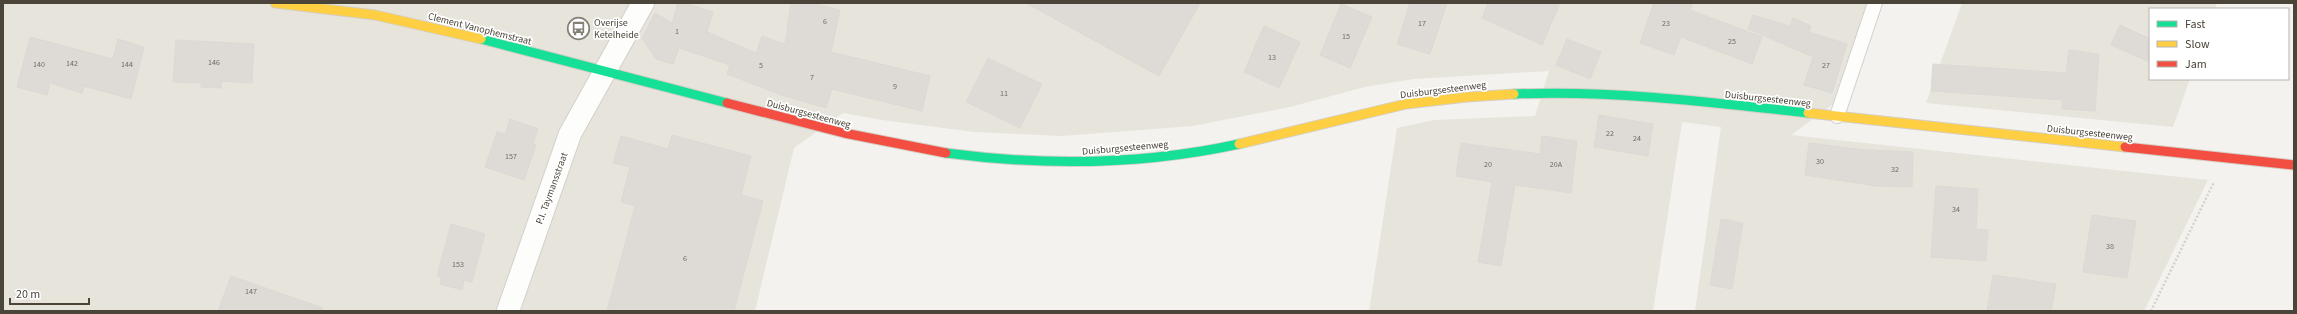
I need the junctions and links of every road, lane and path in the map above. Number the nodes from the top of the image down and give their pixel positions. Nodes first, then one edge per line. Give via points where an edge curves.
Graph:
1 (275, 3) edge
2 (643, 3) edge
3 (1875, 3) edge
4 (607, 71) junction
5 (1838, 116) junction
6 (2225, 158) junction
7 (2294, 165) edge
8 (508, 311) edge
9 (2151, 311) edge

1 - 4 street, Clement Vanophemstraat via 341,9 412,22
2 - 4 street, P.I. Taymansstraat via 619,43
3 - 5 lane
4 - 5 street, Duisburgsesteenweg via 856,137 934,151 995,158 1079,162 1149,157 1225,147 1354,114 1408,104 1522,92 1652,96
4 - 8 street, P.I. Taymansstraat via 570,134
5 - 6 street, Duisburgsesteenweg
6 - 7 street, Duisburgsesteenweg
6 - 9 path

